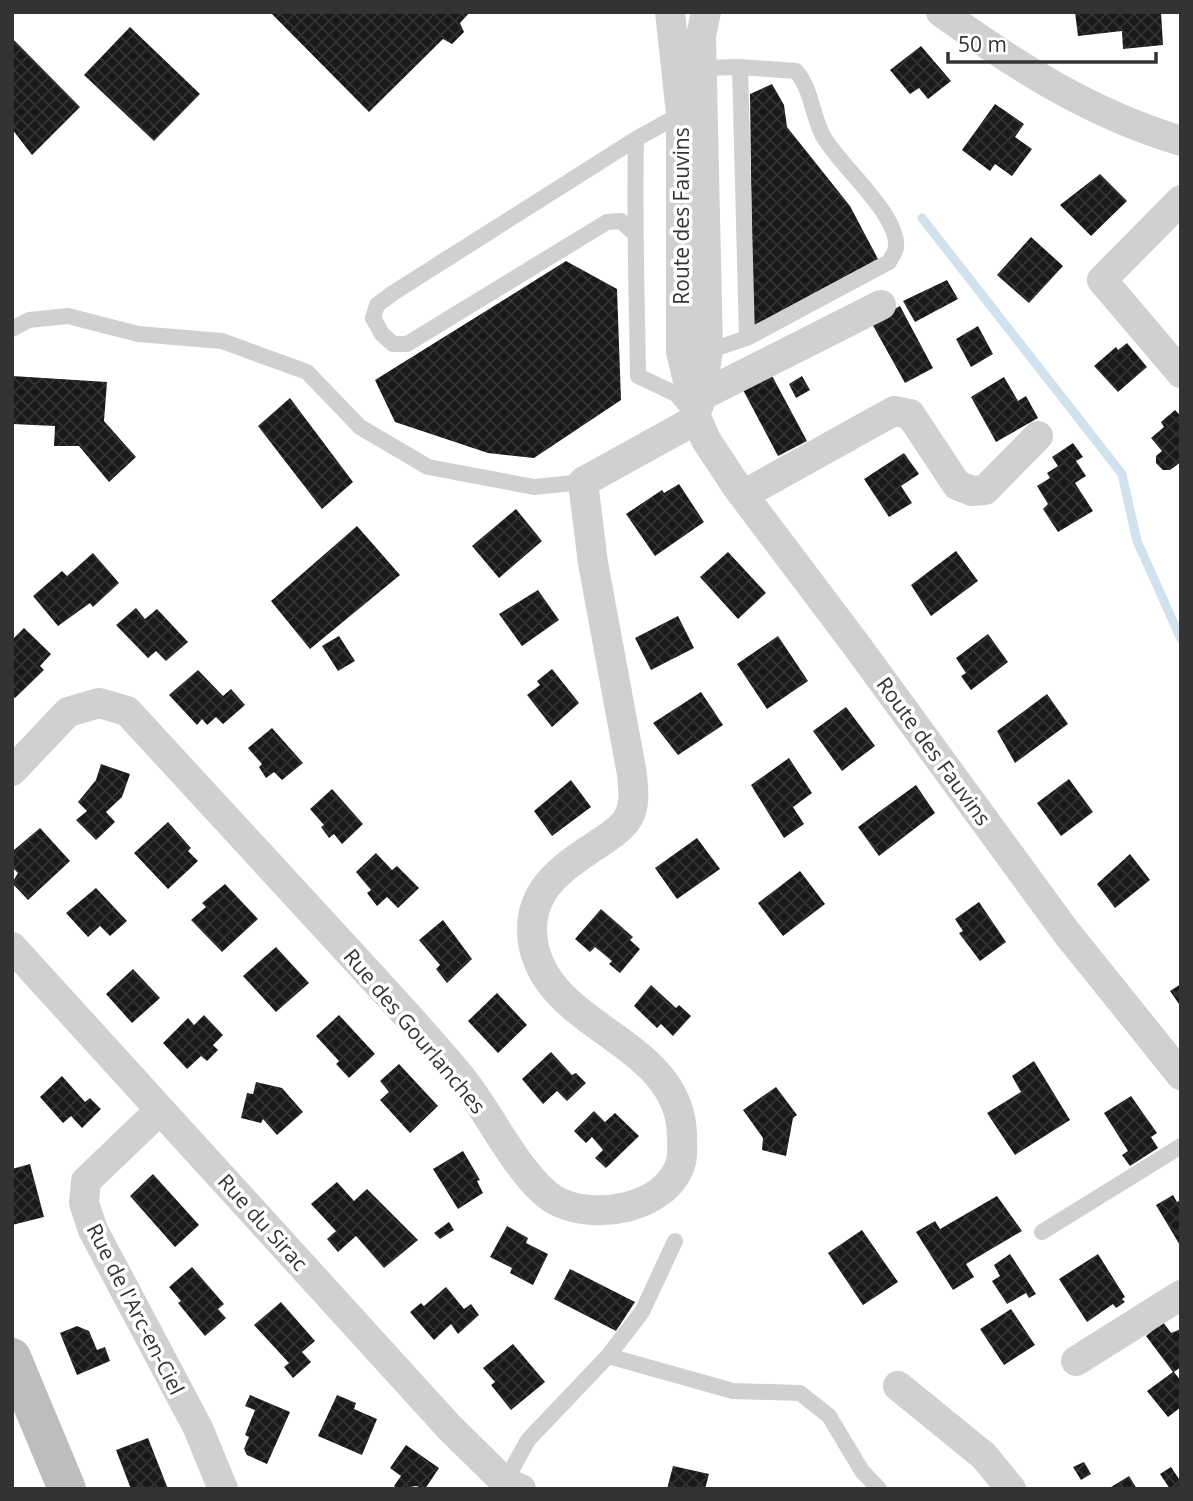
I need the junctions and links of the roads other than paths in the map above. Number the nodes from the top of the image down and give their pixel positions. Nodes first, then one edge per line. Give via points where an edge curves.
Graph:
1 (670, 12) edge
2 (706, 12) edge
3 (941, 12) edge
4 (740, 67) junction
5 (702, 68) junction
6 (681, 114) junction
7 (636, 139) junction
8 (1181, 141) edge
9 (682, 155) junction
10 (1181, 200) edge
11 (633, 232) junction
12 (881, 305) dead end
13 (12, 329) edge
14 (747, 338) junction
15 (708, 351) junction
16 (1181, 373) edge
17 (699, 408) junction
18 (1038, 436) dead end
19 (583, 482) junction
20 (743, 495) junction
21 (12, 771) edge
22 (12, 947) edge
23 (1175, 1056) edge
24 (159, 1111) junction
25 (1181, 1146) edge
26 (1042, 1232) dead end
27 (675, 1241) dead end
28 (1181, 1295) edge
29 (608, 1356) junction
30 (12, 1357) edge
31 (1076, 1361) dead end
32 (898, 1386) dead end
33 (509, 1487) edge
34 (67, 1489) edge
35 (223, 1489) edge
36 (879, 1489) edge
37 (1011, 1489) edge

1 - 6 street, Route des Fauvins
2 - 5 street, Route des Fauvins
3 - 8 street via 1022,70 1078,101 1135,127
4 - 5 lane
4 - 14 lane
4 - 14 lane via 796,71 823,135 881,211 895,234 896,250 889,262
5 - 15 street, Route des Fauvins
6 - 7 lane
6 - 9 street, Route des Fauvins
7 - 11 lane
7 - 11 lane via 393,293 377,305 373,318 393,344 407,344 607,222 621,221
9 - 15 lane via 694,175 694,329
9 - 17 street, Route des Fauvins via 681,352
10 - 16 street via 1102,280
11 - 17 lane via 638,376
12 - 17 street
13 - 19 lane via 29,320 68,316 138,334 222,341 307,372 360,427 428,467 534,486
14 - 15 lane
15 - 17 street, Route des Fauvins
17 - 19 street
17 - 20 street, Route des Fauvins via 716,457
18 - 20 street via 985,490 972,491 957,485 909,414 894,411
19 - 21 street, Rue des Gourlanches via 634,802 627,820 615,832 562,869 546,886 536,902 533,946 542,971 565,1001 648,1062 674,1097 682,1120 681,1161 663,1190 643,1201 598,1210 574,1208 552,1198 534,1181 464,1081 127,711 99,704 68,712
20 - 23 street, Route des Fauvins via 1066,932
22 - 24 street, Rue du Sirac
24 - 33 street, Rue du Sirac
24 - 35 street, Rue de l'Arc-en-Ciel via 86,1181 84,1203 93,1230 198,1428
25 - 26 lane
27 - 29 lane via 642,1312
28 - 31 street
29 - 33 lane via 528,1440
29 - 36 lane via 733,1391 800,1392 829,1416 862,1471
30 - 34 street
32 - 37 street via 984,1456

